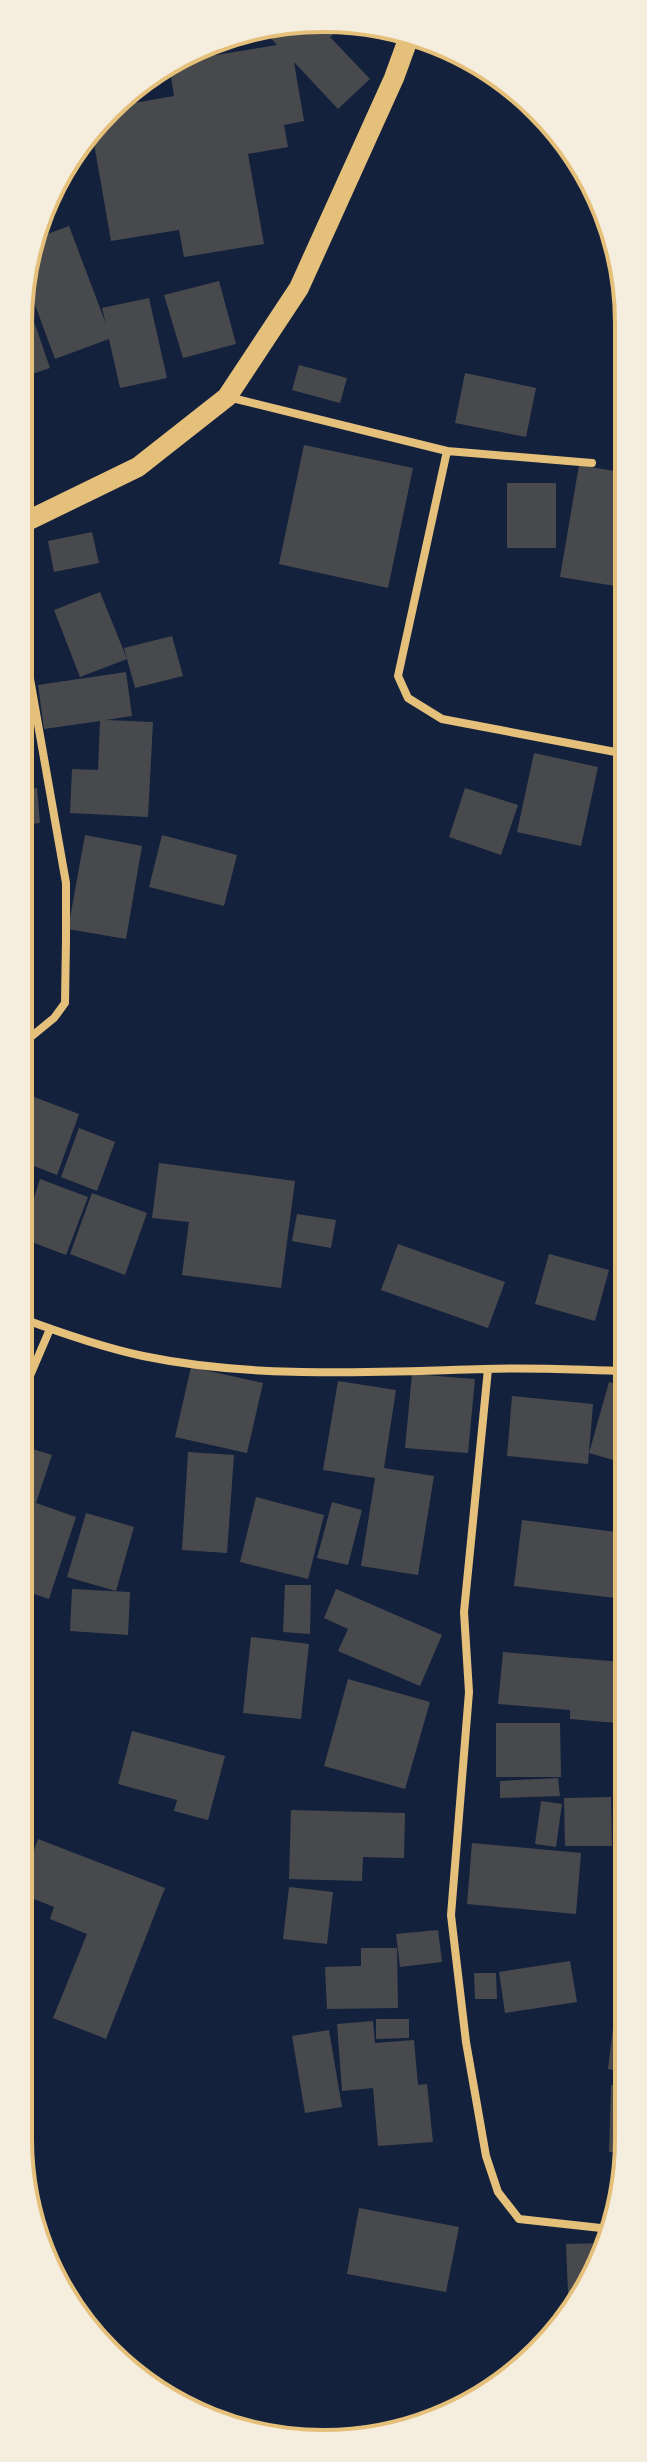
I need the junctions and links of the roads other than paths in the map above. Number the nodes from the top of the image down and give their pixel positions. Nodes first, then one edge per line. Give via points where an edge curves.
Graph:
1 (406, 44) edge
2 (227, 397) junction
3 (447, 451) junction
4 (592, 463) dead end
5 (32, 519) edge
6 (32, 690) edge
7 (615, 752) edge
8 (32, 1036) edge
9 (32, 1322) edge
10 (50, 1329) junction
11 (488, 1369) junction
12 (32, 1371) edge
13 (615, 1371) edge
14 (601, 2228) edge

1 - 2 main road via 299,288
2 - 3 street
2 - 5 main road via 138,467
3 - 4 street
3 - 7 street via 398,676 408,698 442,719
6 - 8 street via 66,883 66,939 65,1003
9 - 10 street
10 - 11 street via 145,1356 211,1365 357,1374
10 - 12 street
11 - 13 street
11 - 14 street via 464,1612 469,1692 451,1915 466,2042 486,2156 498,2192 519,2219

